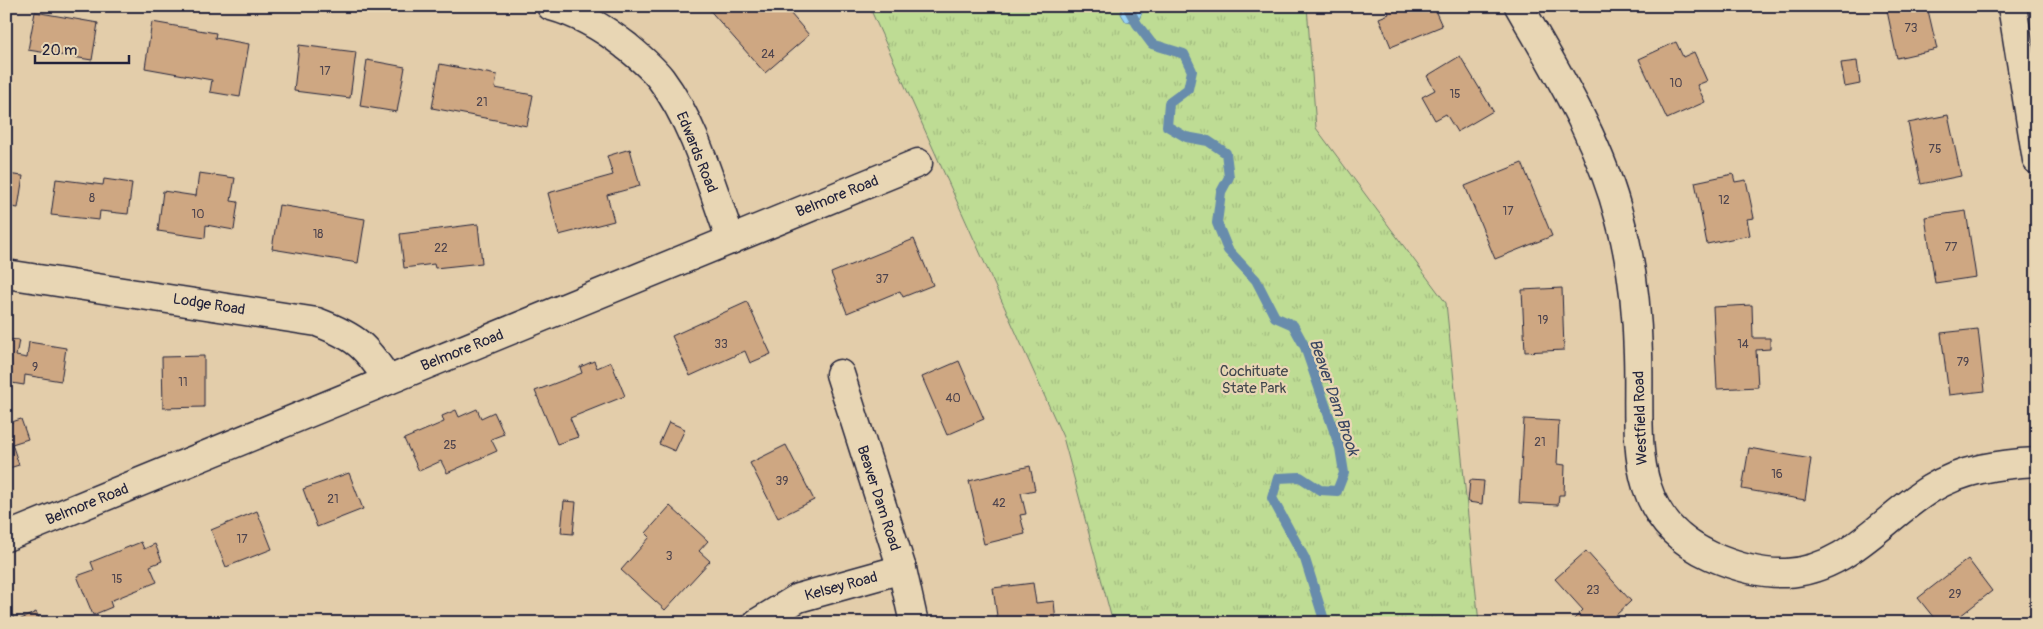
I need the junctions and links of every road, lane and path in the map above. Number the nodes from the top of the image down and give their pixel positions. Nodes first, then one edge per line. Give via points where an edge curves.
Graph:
1 (551, 6) edge
2 (1519, 6) edge
3 (2012, 6) edge
4 (2028, 56) edge
5 (2037, 160) edge
6 (918, 163) dead end
7 (731, 240) junction
8 (6, 274) edge
9 (840, 374) dead end
10 (388, 380) junction
11 (2037, 462) edge
12 (6, 538) edge
13 (902, 569) junction
14 (758, 623) edge
15 (914, 623) edge

1 - 7 street, Edwards Road via 589,20 626,46 660,78 690,128
2 - 11 street, Westfield Road via 1587,127 1620,219 1630,263 1635,308 1638,442 1643,477 1654,508 1670,529 1695,549 1724,562 1755,570 1787,573 1818,566 1845,555 1906,505 1954,476 1981,468
3 - 4 street
4 - 5 street
6 - 7 street, Belmore Road
7 - 10 street, Belmore Road
8 - 10 street, Lodge Road via 317,322 356,340 373,357
9 - 13 street, Beaver Dam Road
10 - 12 street, Belmore Road
13 - 14 street, Kelsey Road via 798,598
13 - 15 street, Beaver Dam Road

